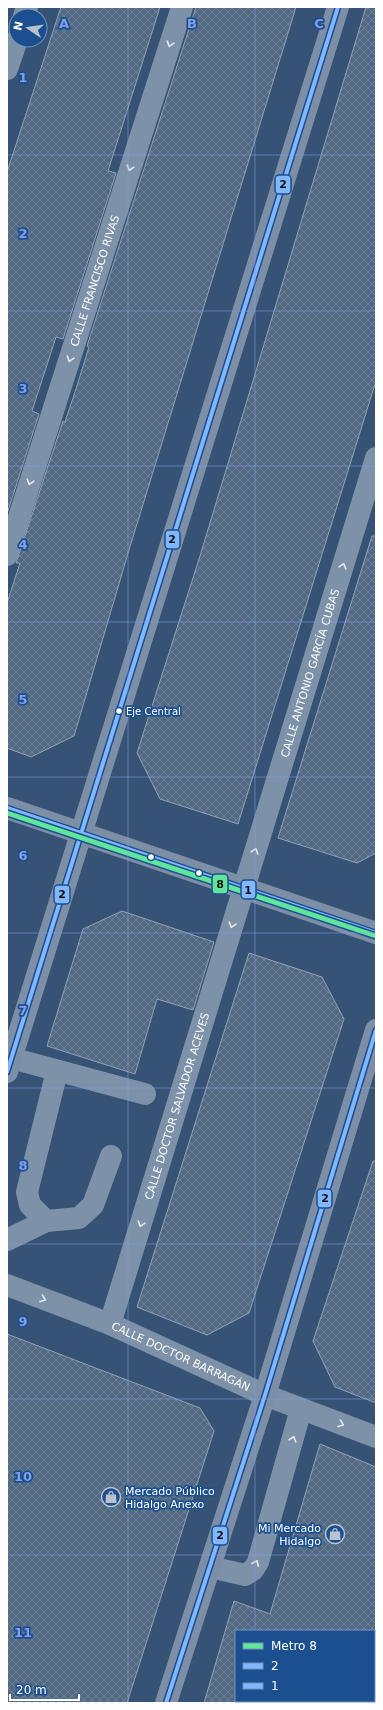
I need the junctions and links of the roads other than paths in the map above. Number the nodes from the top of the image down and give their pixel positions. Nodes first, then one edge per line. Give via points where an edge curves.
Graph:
1 (182, 7) edge
2 (338, 7) edge
3 (12, 48) edge
4 (7, 69) edge
5 (376, 458) edge
6 (7, 555) edge
7 (7, 808) edge
8 (82, 833) junction
9 (244, 888) junction
10 (376, 933) edge
11 (376, 1030) edge
12 (9, 1065) edge
13 (57, 1071) junction
14 (146, 1094) dead end
15 (111, 1156) dead end
16 (46, 1220) junction
17 (7, 1240) edge
18 (7, 1285) edge
19 (110, 1324) junction
20 (265, 1395) junction
21 (301, 1409) junction
22 (376, 1437) edge
23 (210, 1567) junction
24 (166, 1703) edge

1 -> 6 street, CALLE FRANCISCO RIVAS
2 - 8 main road
3 - 4 street
9 -> 5 street, CALLE ANTONIO GARCÍA CUBAS
7 - 8 main road
8 - 9 main road
8 - 12 main road
9 - 10 main road
9 -> 19 street, CALLE DOCTOR SALVADOR ACEVES
11 - 20 main road
12 - 13 street
13 - 14 street
13 - 16 street via 27,1192 30,1205
15 - 16 street via 93,1205 79,1218
16 - 17 street
18 -> 19 street, CALLE DOCTOR BARRAGÁN
19 - 20 street, CALLE DOCTOR BARRAGÁN
20 - 21 street, CALLE DOCTOR BARRAGÁN
20 - 23 main road
21 -> 22 street, CALLE DOCTOR BARRAGÁN
23 -> 21 street via 245,1575 253,1570 258,1562
23 - 24 main road

